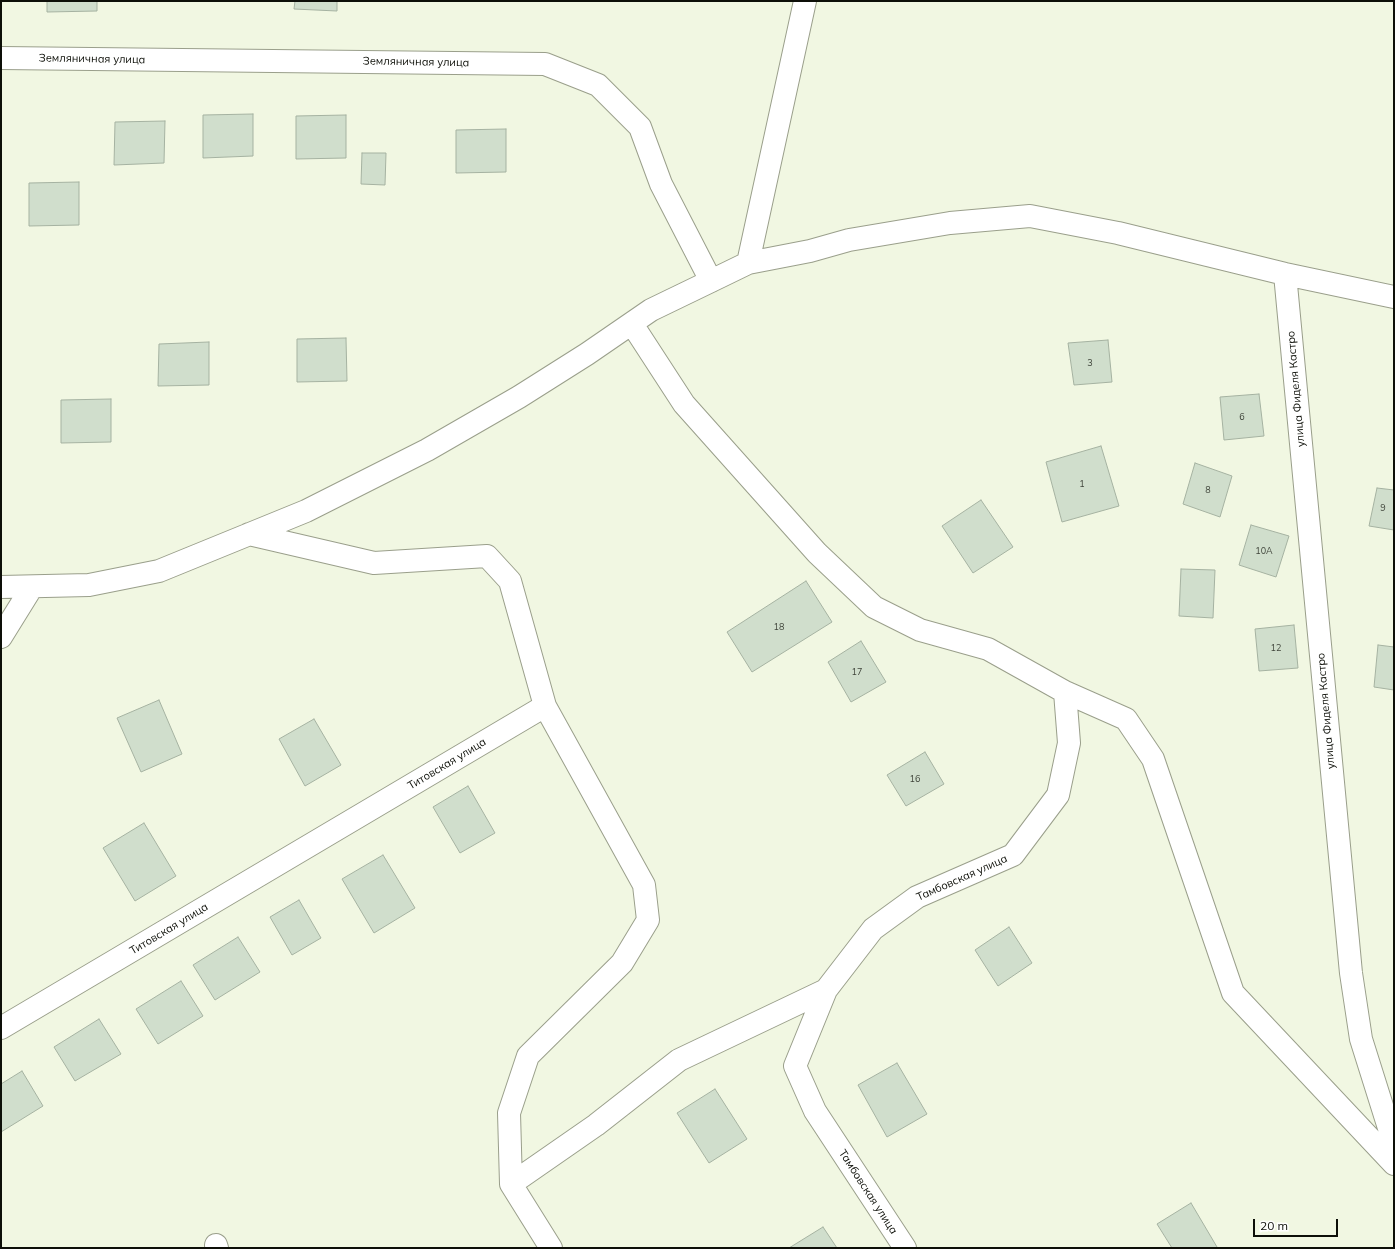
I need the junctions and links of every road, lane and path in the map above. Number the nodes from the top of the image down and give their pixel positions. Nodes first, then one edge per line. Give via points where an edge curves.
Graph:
1 (805, 1) edge
2 (1, 58) edge
3 (748, 263) junction
4 (1285, 274) junction
5 (712, 281) junction
6 (1394, 297) edge
7 (632, 324) junction
8 (249, 534) junction
9 (1, 587) edge
10 (32, 587) junction
11 (1, 637) edge
12 (1065, 692) junction
13 (545, 706) junction
14 (826, 990) junction
15 (1, 1028) edge
16 (1394, 1144) edge
17 (1394, 1164) edge
18 (511, 1184) junction
19 (551, 1248) edge
20 (905, 1248) edge

1 - 3 street
2 - 5 street, Земляничная улица via 546,64 598,85 640,127 662,184
3 - 4 street via 810,251 849,240 950,223 1030,216 1118,233
3 - 5 street
4 - 6 street
4 - 16 street, улица Фиделя Кастро via 1351,973 1361,1039
5 - 7 street via 651,310
7 - 8 street via 518,397 427,450 306,511
7 - 12 street via 684,404 817,553 874,607 920,630 988,649
8 - 10 street via 159,571 89,585
8 - 13 street via 374,563 487,556 510,581
9 - 10 street
10 - 11 street
12 - 14 street, Тамбовская улица via 1069,744 1058,795 1013,855 917,897 872,929
12 - 17 street via 1126,719 1153,759 1233,993
13 - 15 street, Титовская улица
13 - 18 street via 644,885 648,920 622,963 528,1056 509,1113
14 - 18 street via 679,1060 596,1125
14 - 20 street, Тамбовская улица via 795,1066 815,1110
18 - 19 street

